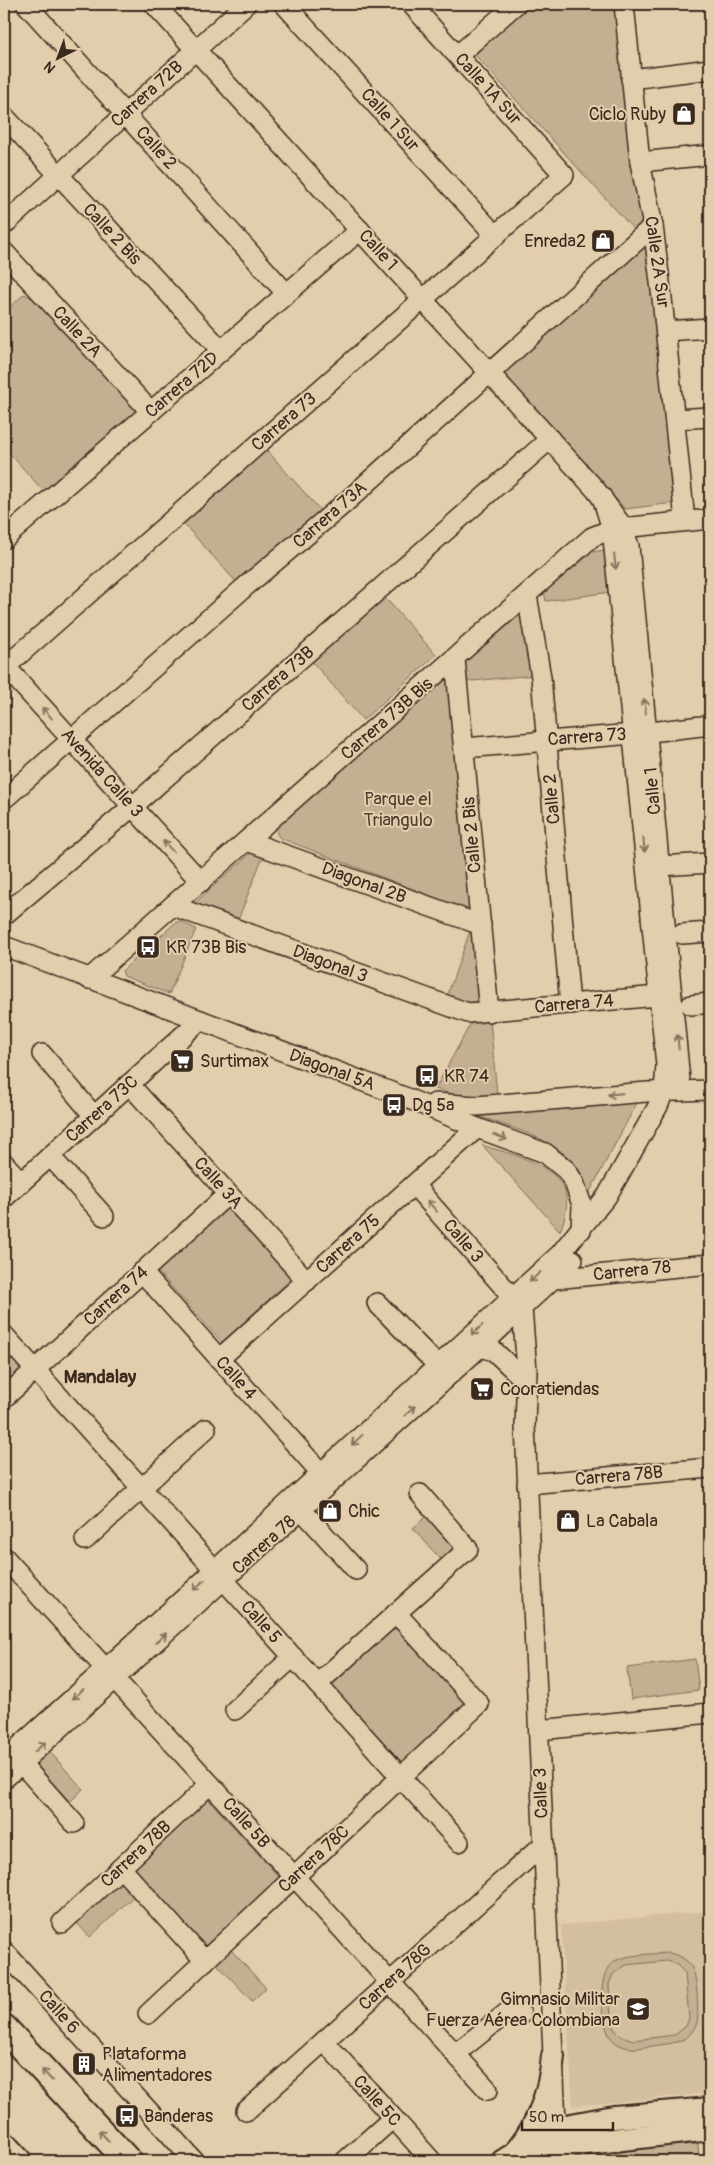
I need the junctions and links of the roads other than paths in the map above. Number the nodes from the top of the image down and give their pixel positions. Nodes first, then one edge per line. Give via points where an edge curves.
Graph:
1 (26, 4) edge
2 (154, 4) edge
3 (246, 4) edge
4 (284, 4) edge
5 (411, 4) edge
6 (516, 4) edge
7 (624, 4) edge
8 (196, 50) junction
9 (458, 55) junction
10 (710, 69) edge
11 (631, 79) junction
12 (125, 114) junction
13 (4, 116) edge
14 (710, 155) edge
15 (640, 162) junction
16 (564, 175) joint
17 (58, 176) junction
18 (4, 225) edge
19 (653, 226) junction
20 (360, 230) junction
21 (496, 236) junction
22 (4, 252) edge
23 (286, 293) junction
24 (424, 300) junction
25 (710, 328) edge
26 (666, 332) junction
27 (221, 350) junction
28 (489, 372) junction
29 (151, 412) junction
30 (710, 417) edge
31 (675, 419) junction
32 (550, 439) junction
33 (710, 519) edge
34 (685, 521) junction
35 (617, 528) junction
36 (4, 540) edge
37 (527, 595) junction
38 (456, 659) junction
39 (4, 667) edge
40 (710, 725) edge
41 (640, 733) junction
42 (71, 739) junction
43 (547, 740) junction
44 (464, 748) junction
45 (4, 799) edge
46 (132, 806) junction
47 (247, 841) junction
48 (710, 863) edge
49 (660, 866) junction
50 (200, 882) junction
51 (173, 906) junction
52 (4, 915) edge
53 (658, 917) junction
54 (481, 925) junction
55 (710, 932) edge
56 (682, 934) dead end
57 (4, 946) edge
58 (89, 979) junction
59 (658, 996) junction
60 (710, 1003) edge
61 (570, 1004) junction
62 (691, 1005) dead end
63 (489, 1012) junction
64 (200, 1020) junction
65 (42, 1054) dead end
66 (129, 1084) junction
67 (710, 1090) edge
68 (673, 1091) junction
69 (407, 1098) junction
70 (94, 1116) junction
71 (477, 1128) junction
72 (50, 1156) junction
73 (4, 1163) edge
74 (21, 1182) junction
75 (414, 1185) junction
76 (228, 1194) junction
77 (608, 1196) junction
78 (4, 1198) edge
79 (104, 1216) dead end
80 (580, 1230) junction
81 (710, 1264) edge
82 (142, 1272) junction
83 (553, 1279) junction
84 (306, 1281) junction
85 (377, 1303) dead end
86 (516, 1307) junction
87 (4, 1335) edge
88 (480, 1347) junction
89 (220, 1359) junction
90 (438, 1366) junction
91 (35, 1370) junction
92 (517, 1373) junction
93 (4, 1398) edge
94 (525, 1426) junction
95 (206, 1429) dead end
96 (710, 1468) edge
97 (326, 1478) junction
98 (527, 1484) junction
99 (141, 1488) junction
100 (420, 1494) dead end
101 (297, 1504) junction
102 (85, 1540) dead end
103 (4, 1557) edge
104 (356, 1570) dead end
105 (220, 1575) junction
106 (396, 1614) junction
107 (292, 1656) junction
108 (110, 1674) junction
109 (317, 1684) junction
110 (235, 1710) dead end
111 (710, 1713) edge
112 (539, 1730) junction
113 (12, 1759) edge
114 (401, 1778) junction
115 (4, 1780) edge
116 (210, 1784) junction
117 (74, 1823) dead end
118 (459, 1842) dead end
119 (544, 1844) junction
120 (121, 1868) junction
121 (295, 1877) junction
122 (62, 1923) dead end
123 (4, 1951) edge
124 (205, 1961) junction
125 (390, 1982) junction
126 (148, 2014) dead end
127 (520, 2014) dead end
128 (4, 2028) edge
129 (324, 2041) junction
130 (456, 2054) junction
131 (553, 2056) junction
132 (488, 2090) dead end
133 (710, 2109) edge
134 (246, 2111) dead end
135 (393, 2118) junction
136 (710, 2129) edge
137 (604, 2141) junction
138 (4, 2146) edge
139 (557, 2148) edge
140 (518, 2158) edge
141 (431, 2160) edge
142 (18, 2161) edge
143 (128, 2161) edge
144 (194, 2161) edge
145 (345, 2161) edge
146 (578, 2161) edge

1 - 12 street, Calle 2
2 - 8 street, Calle 1
3 - 8 street, Carrera 72B
4 - 21 street, Calle 1 Sur
5 - 9 street, Calle 1A Sur
6 - 9 street
7 - 11 street, Calle 2A Sur
8 - 12 street, Carrera 72B
8 - 20 street, Calle 1
9 - 16 street, Calle 1A Sur
10 - 11 street
11 - 15 street, Calle 2A Sur
12 - 17 street, Carrera 72B
12 - 23 street, Calle 2
13 - 17 street, Calle 2 Bis
14 - 15 street
15 - 19 street, Calle 2A Sur
16 - 21 street, Carrera 73
17 - 18 street, Carrera 72B
17 - 27 street, Calle 2 Bis
19 - 26 street, Calle 2A Sur
19 - 28 street, Carrera 73A
20 - 23 street, Carrera 72D
20 - 24 street, Calle 1
21 - 24 street, Carrera 73
22 - 29 street, Calle 2A
23 - 27 street, Carrera 72D
24 - 28 street, Calle 1
24 - 39 street, Carrera 73
25 - 26 street
26 - 31 street, Calle 2A Sur
27 - 29 street, Carrera 72D
28 - 32 street, Calle 1
28 - 42 street, Carrera 73A via 346,502
29 - 36 street, Carrera 72D
30 - 31 street
31 - 34 street, Calle 2A Sur
32 - 35 street, Calle 1 via 602,497
32 - 46 street, Carrera 73B
33 - 34 street, Carrera 73B Bis
34 - 35 street, Carrera 73B Bis
35 - 37 street, Carrera 73B Bis via 599,533 586,542
35 - 41 street, Calle 1 via 629,546
37 - 38 street, Carrera 73B Bis
37 - 43 street, Calle 2 via 541,677
38 - 44 street, Calle 2 Bis
38 - 47 street, Carrera 73B Bis
42 -> 39 street, Avenida Calle 3
40 - 41 street, Carrera 73
41 - 43 street, Carrera 73
41 - 49 street, Calle 1
41 -> 53 street, Calle 1
42 - 45 street, Carrera 73A
42 - 46 street, Avenida Calle 3
43 - 44 street, Carrera 73
43 - 61 street, Calle 2
44 - 54 street, Calle 2 Bis
50 -> 46 street, Avenida Calle 3
46 - 52 street, Carrera 73B
47 - 50 street, Carrera 73B Bis
47 - 54 street, Diagonal 2B
48 - 49 street
49 - 53 street, Calle 1
50 - 51 street, Carrera 73B Bis
51 - 58 street, Carrera 73B Bis
51 - 63 street, Diagonal 3 via 457,1010
53 - 59 street, Calle 1
68 -> 53 street, Calle 1
54 - 63 street, Calle 2 Bis
55 - 56 street
57 - 58 street, Diagonal 5A
58 - 64 street, Diagonal 5A
59 - 61 street, Carrera 74
59 - 68 street, Calle 1 via 666,1065
60 - 62 street
61 - 63 street, Carrera 74
64 - 66 street, Carrera 73C
64 - 69 street, Diagonal 5A
65 - 70 street
66 - 70 street, Carrera 73C
66 - 76 street, Calle 3A
67 - 68 street
68 -> 69 street via 467,1106
68 - 77 street via 654,1115
69 - 71 street, Diagonal 5A
70 - 72 street, Carrera 73C
71 - 75 street, Carrera 75
71 -> 80 street, Diagonal 5A via 545,1153 566,1170 582,1205
72 - 74 street, Carrera 73C
72 - 79 street
73 - 74 street
74 - 78 street, Carrera 73C
75 - 84 street, Carrera 75
86 -> 75 street, Calle 3
76 - 82 street, Carrera 74
76 - 84 street, Calle 3A
77 - 80 street
77 - 83 street via 590,1238
80 -> 86 street
81 - 83 street, Carrera 78
82 - 89 street, Calle 4
82 - 91 street, Carrera 74
83 - 86 street
84 - 89 street, Carrera 75
85 - 90 street
86 - 88 street, Carrera 78
86 -> 90 street, Carrera 78
86 - 92 street, Calle 3
86 - 94 street, Calle 3 via 527,1371
87 - 91 street, Calle 5
88 - 92 street via 494,1351
97 -> 88 street, Carrera 78
89 - 97 street, Calle 4
90 -> 97 street, Carrera 78
91 - 93 street, Carrera 74
91 - 99 street, Calle 5
92 - 94 street, Calle 3
94 - 98 street, Calle 3
95 - 99 street
96 - 98 street, Carrera 78B
97 - 101 street, Carrera 78
98 - 112 street, Calle 3
99 - 102 street
99 - 105 street, Calle 5
100 - 106 street via 468,1549
101 - 104 street
101 - 105 street, Carrera 78
103 - 108 street, Calle 5B
105 - 107 street, Calle 5
105 - 108 street, Carrera 78
106 - 109 street
106 - 114 street, Carrera 78C via 479,1704
107 - 109 street, Calle 5
107 - 110 street
108 - 113 street, Carrera 78
108 - 116 street, Calle 5B
109 - 114 street, Calle 5
111 - 112 street
112 - 119 street, Calle 3
113 - 115 street, Carrera 78
113 - 117 street
114 - 118 street, Calle 5
114 - 121 street, Carrera 78C
116 - 120 street, Carrera 78B
116 - 121 street, Calle 5B
119 - 125 street, Carrera 78G
119 - 131 street, Calle 3
120 - 122 street, Carrera 78B
120 - 124 street
121 - 124 street, Carrera 78C
121 - 125 street, Calle 5B
123 - 144 street, Calle 6
124 - 126 street, Carrera 78C
125 - 129 street, Carrera 78G
125 - 130 street, Calle 5B
127 - 130 street via 509,2011
143 -> 128 highway
129 - 134 street, Carrera 78G
129 - 135 street, Calle 5C
130 - 132 street, Calle 5B
131 - 139 street, Calle 3
131 - 140 main road via 543,2107
133 - 139 main road via 566,2126
135 - 141 street, Calle 5C
135 - 145 street
136 - 137 main road
137 - 139 main road
137 - 146 main road
138 - 142 highway
139 - 140 main road

